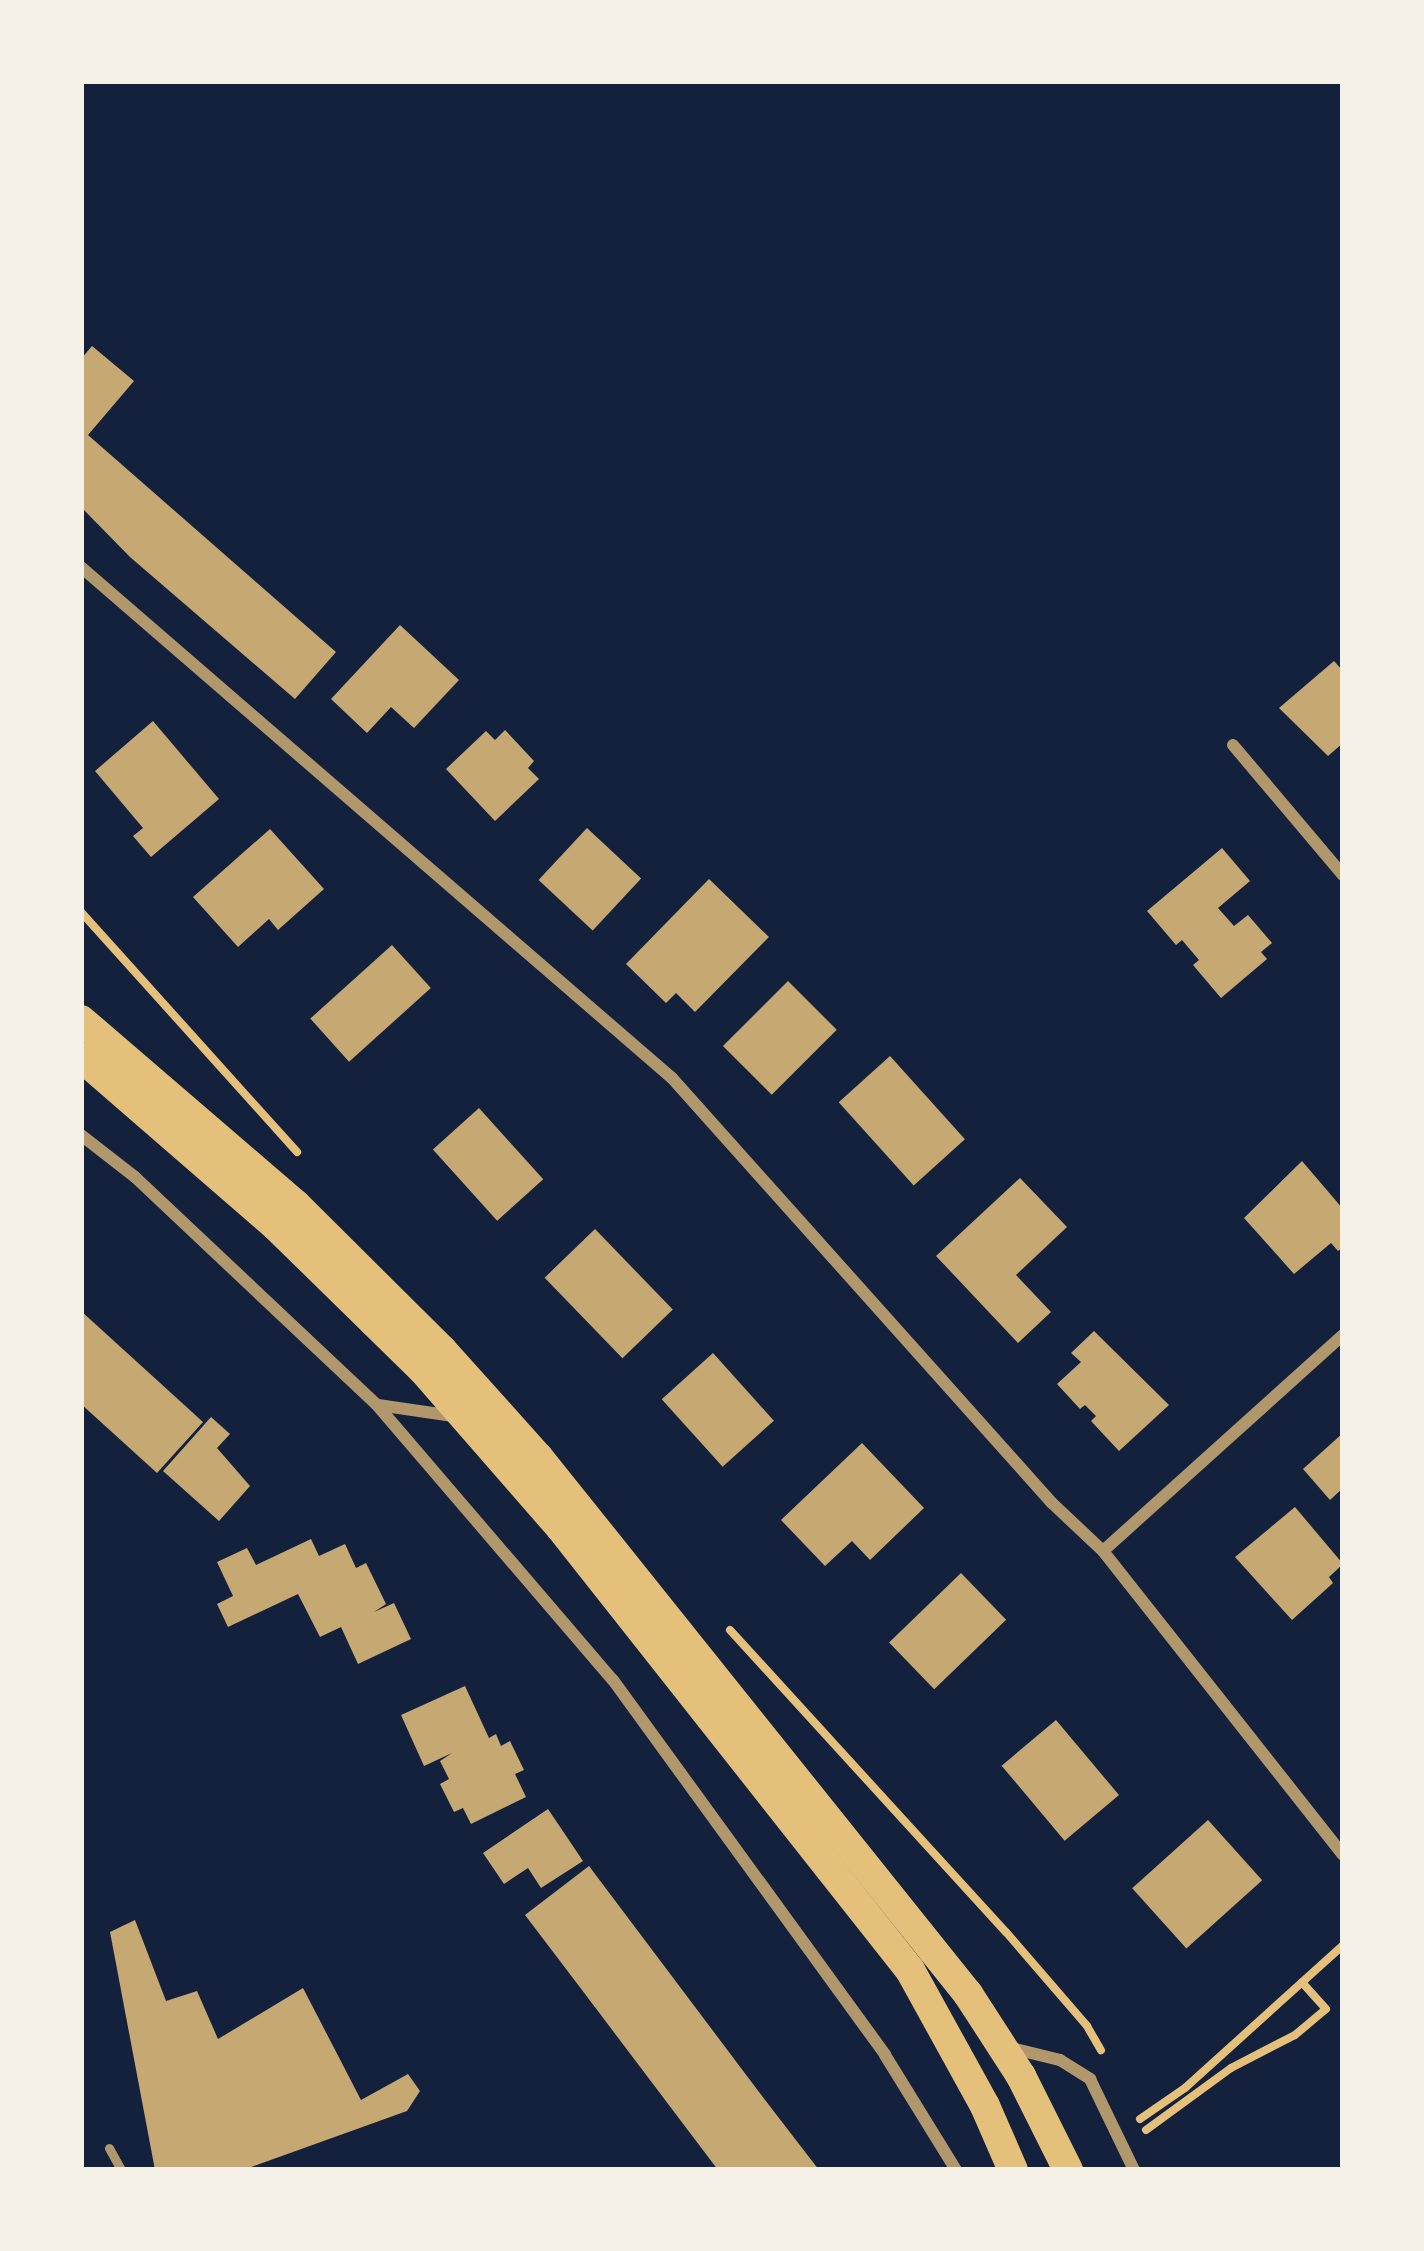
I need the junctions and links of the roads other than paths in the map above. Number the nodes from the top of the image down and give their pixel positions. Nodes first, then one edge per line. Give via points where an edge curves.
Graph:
1 (81, 567) edge
2 (1233, 745) dead end
3 (1343, 874) edge
4 (81, 1020) edge
5 (81, 1057) edge
6 (81, 1135) edge
7 (1343, 1335) edge
8 (377, 1405) junction
9 (466, 1418) junction
10 (1103, 1551) junction
11 (1343, 1855) edge
12 (1001, 2046) junction
13 (109, 2149) dead end
14 (121, 2170) edge
15 (956, 2170) edge
16 (1013, 2170) edge
17 (1068, 2170) edge
18 (1134, 2170) edge

1 - 10 street via 672,1078
2 - 3 street
4 - 12 main road via 295,1204 492,1405 793,1770
5 - 9 main road via 277,1227
6 - 8 street
7 - 10 street
8 - 9 street
8 - 15 street via 613,1680 885,2055
9 - 16 main road via 750,1761 910,1970
10 - 11 street
12 - 17 main road
12 - 18 street via 1060,2060 1090,2079
13 - 14 lane

